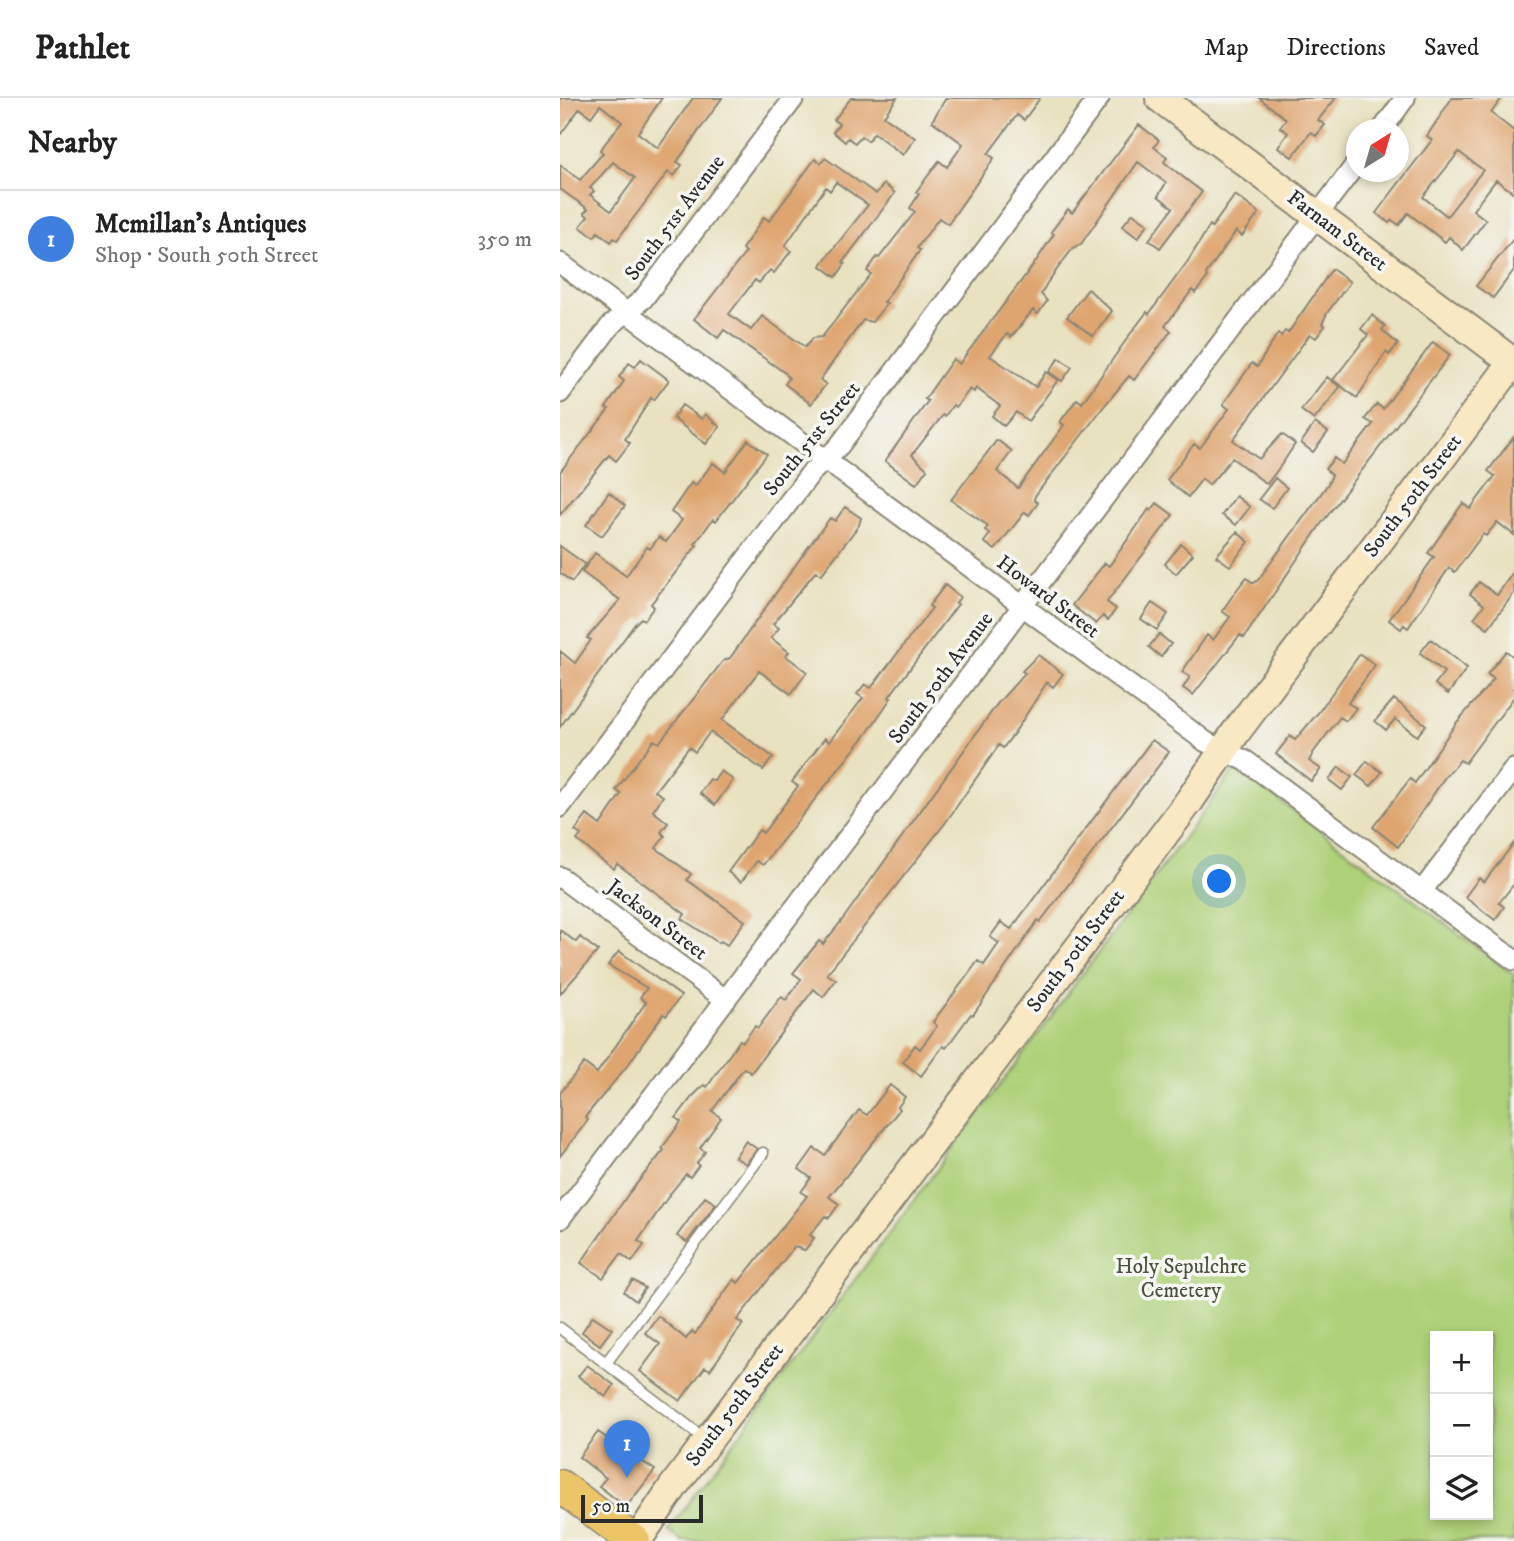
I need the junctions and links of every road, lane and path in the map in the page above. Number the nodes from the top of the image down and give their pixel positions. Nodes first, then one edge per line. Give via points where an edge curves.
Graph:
1 (794, 98) edge
2 (1099, 98) edge
3 (1160, 98) edge
4 (1405, 98) edge
5 (1390, 119) edge
6 (1346, 177) edge
7 (1317, 216) junction
8 (560, 263) edge
9 (627, 312) junction
10 (1514, 362) edge
11 (560, 393) edge
12 (825, 459) junction
13 (1024, 607) junction
14 (1224, 750) junction
15 (1514, 769) edge
16 (560, 807) edge
17 (560, 877) edge
18 (1422, 891) junction
19 (1514, 960) edge
20 (726, 1000) junction
21 (763, 1153) dead end
22 (560, 1219) edge
23 (560, 1328) edge
24 (606, 1363) junction
25 (708, 1441) junction
26 (560, 1486) edge
27 (635, 1541) edge

1 - 9 street, South 51st Avenue via 643,299
2 - 12 street, South 51st Street
3 - 7 main road, Farnam Street
4 - 5 street
6 - 7 street, South 50th Avenue
7 - 10 main road, Farnam Street
7 - 13 street, South 50th Avenue
8 - 9 street, Howard Street
9 - 11 street, South 51st Avenue via 611,325
9 - 12 street, Howard Street
10 - 14 main road, South 50th Street
12 - 13 street, Howard Street
12 - 16 street, South 51st Street
13 - 14 street, Howard Street via 1206,742
13 - 20 street, South 50th Avenue
14 - 18 street, Howard Street via 1246,761
14 - 25 main road, South 50th Street
15 - 18 street
17 - 20 street, Jackson Street
18 - 19 street, Howard Street
20 - 22 street, South 50th Avenue
21 - 24 lane
23 - 24 lane
24 - 25 lane
25 - 27 main road, South 50th Street
26 - 27 main road

